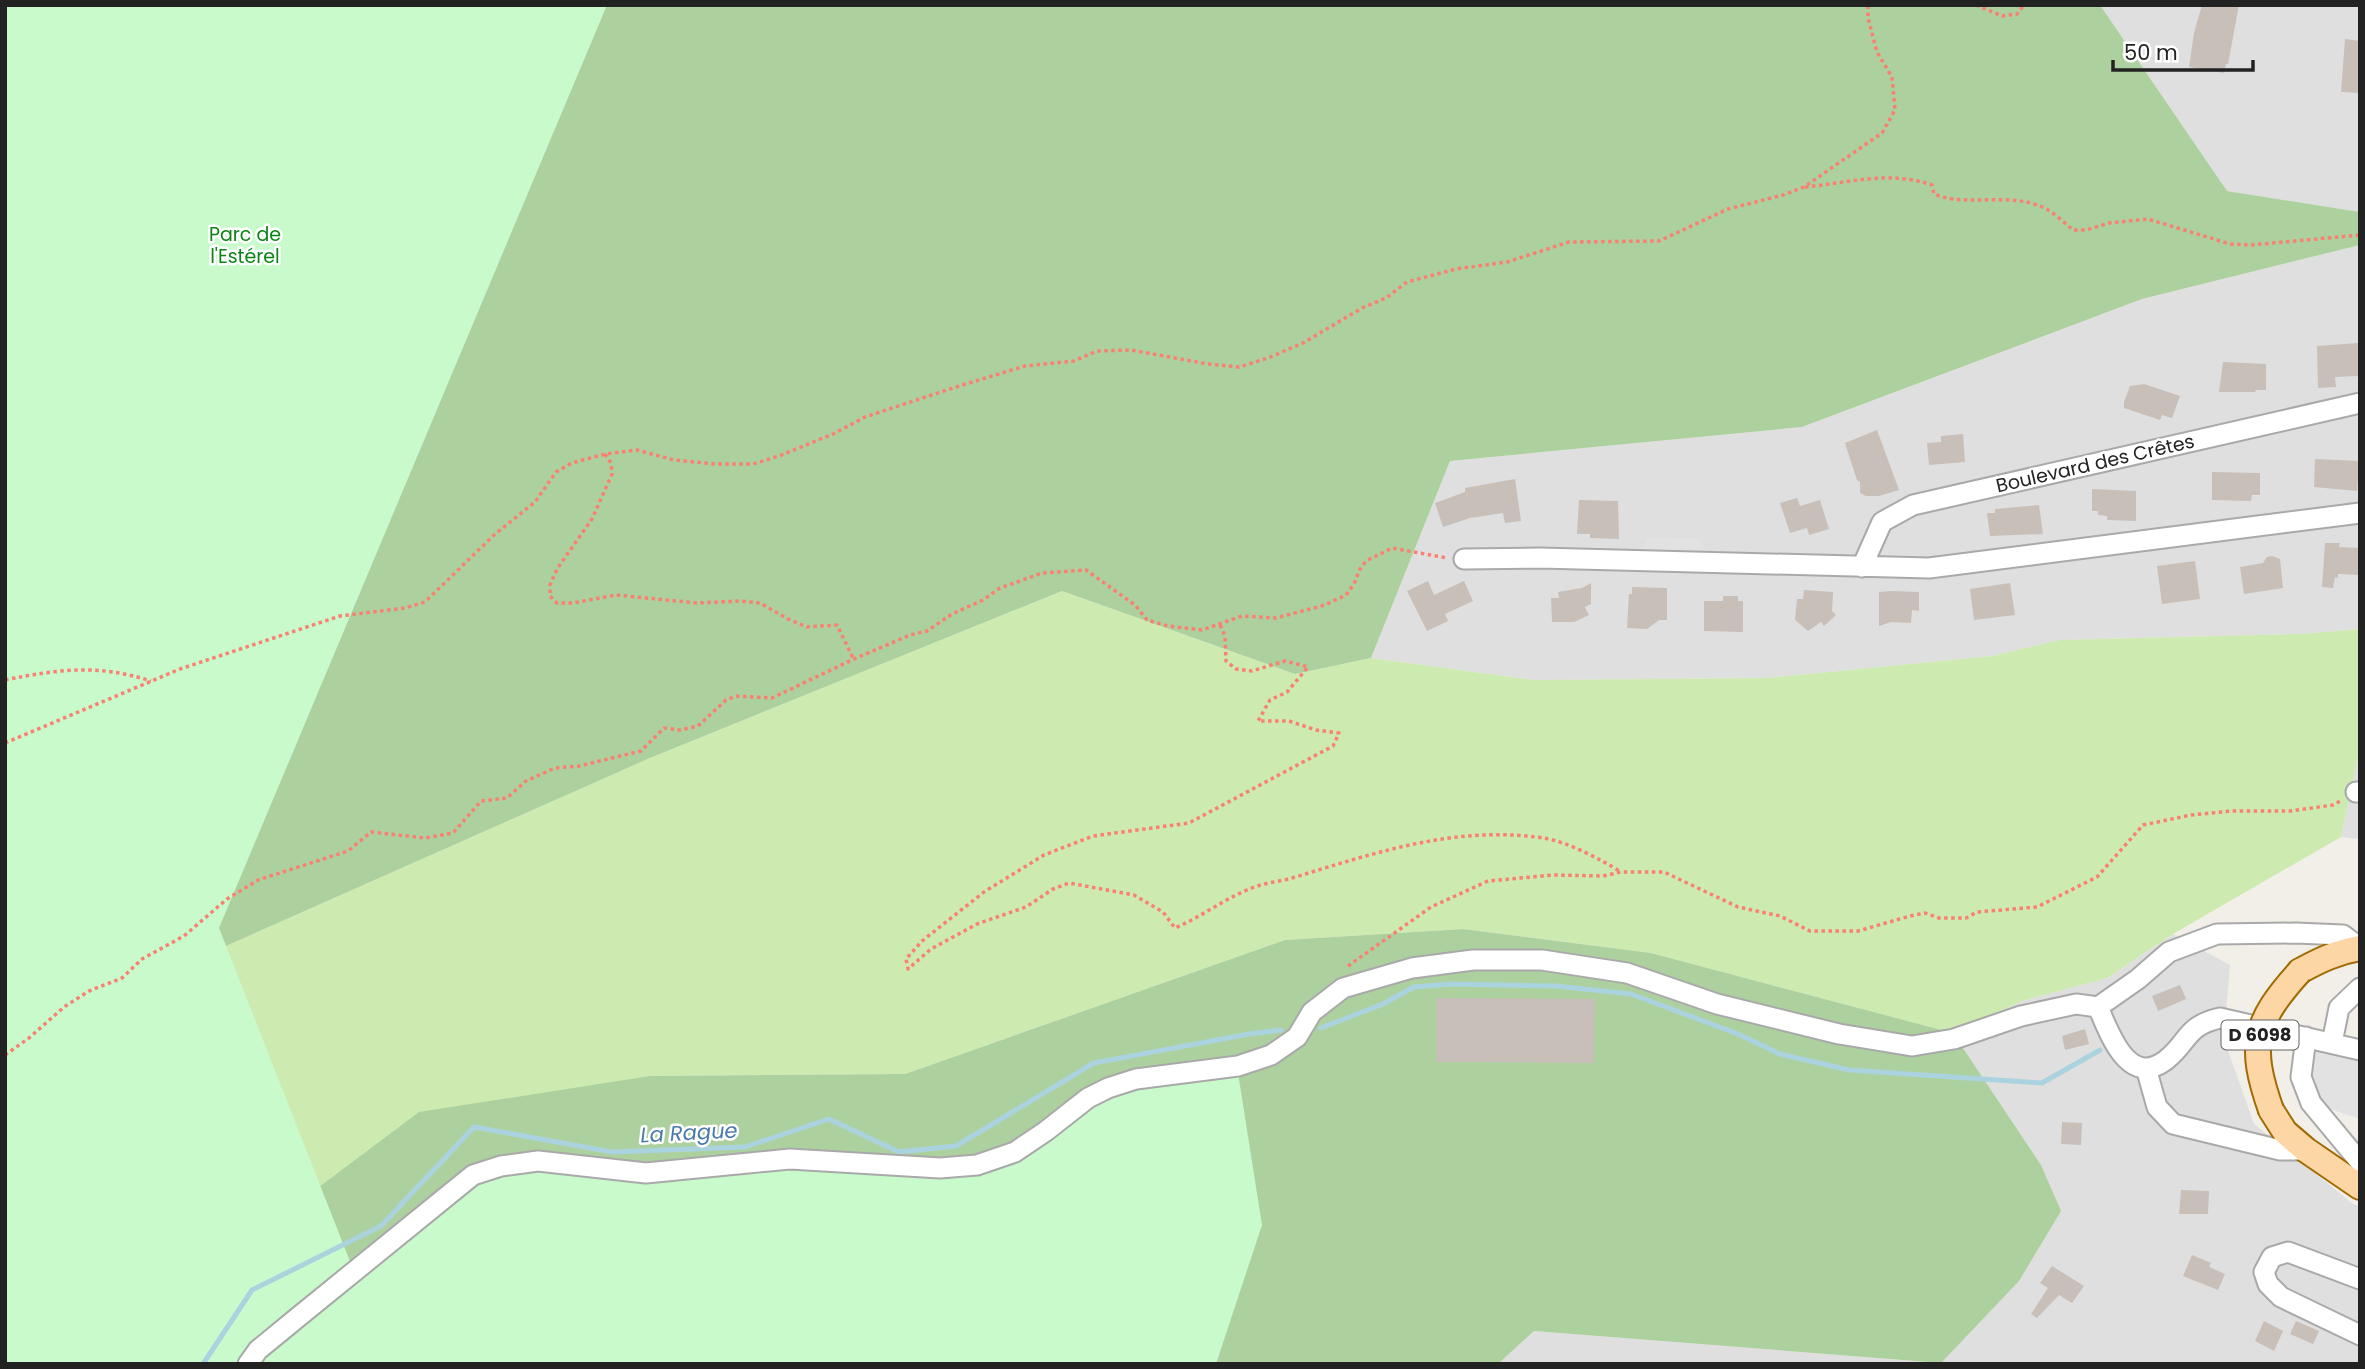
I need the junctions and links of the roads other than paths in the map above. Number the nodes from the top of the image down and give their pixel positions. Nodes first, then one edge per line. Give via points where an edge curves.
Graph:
1 (2360, 403) edge
2 (2360, 513) edge
3 (1464, 559) road end
4 (1862, 567) junction
5 (2360, 948) edge
6 (2360, 988) edge
7 (2098, 1007) junction
8 (2306, 1037) junction
9 (2332, 1043) junction
10 (2360, 1050) edge
11 (2146, 1068) junction
12 (2305, 1150) junction
13 (2360, 1162) edge
14 (2360, 1187) edge
15 (2360, 1279) edge
16 (2360, 1335) edge
17 (248, 1364) edge

1 - 4 street, Boulevard des Crêtes via 1913,505 1882,522
2 - 4 street via 1929,568
3 - 4 street
5 - 7 street via 2343,935 2217,934 2169,952
5 - 12 main road, D 6098, bridge via 2340,951 2300,971 2277,996 2265,1018 2258,1067 2271,1110 2285,1132
6 - 9 street via 2339,1008
7 - 11 street via 2124,1059
7 - 17 street via 2076,1004 2021,1016 1954,1039 1912,1046 1839,1034 1731,1007 1627,973 1542,960 1473,960 1412,968 1343,988 1312,1012 1297,1037 1271,1055 1238,1066 1136,1079 1108,1088 1015,1152 976,1165 940,1168 790,1159 646,1173 538,1161 473,1175 268,1342
8 - 9 street
8 - 11 street via 2220,1018 2201,1022 2165,1061
8 - 13 street via 2301,1077 2311,1103
9 - 10 street
11 - 12 street via 2157,1107 2174,1124 2280,1150
12 - 14 main road, D 6098
15 - 16 street via 2288,1252 2272,1257 2264,1272 2281,1297

